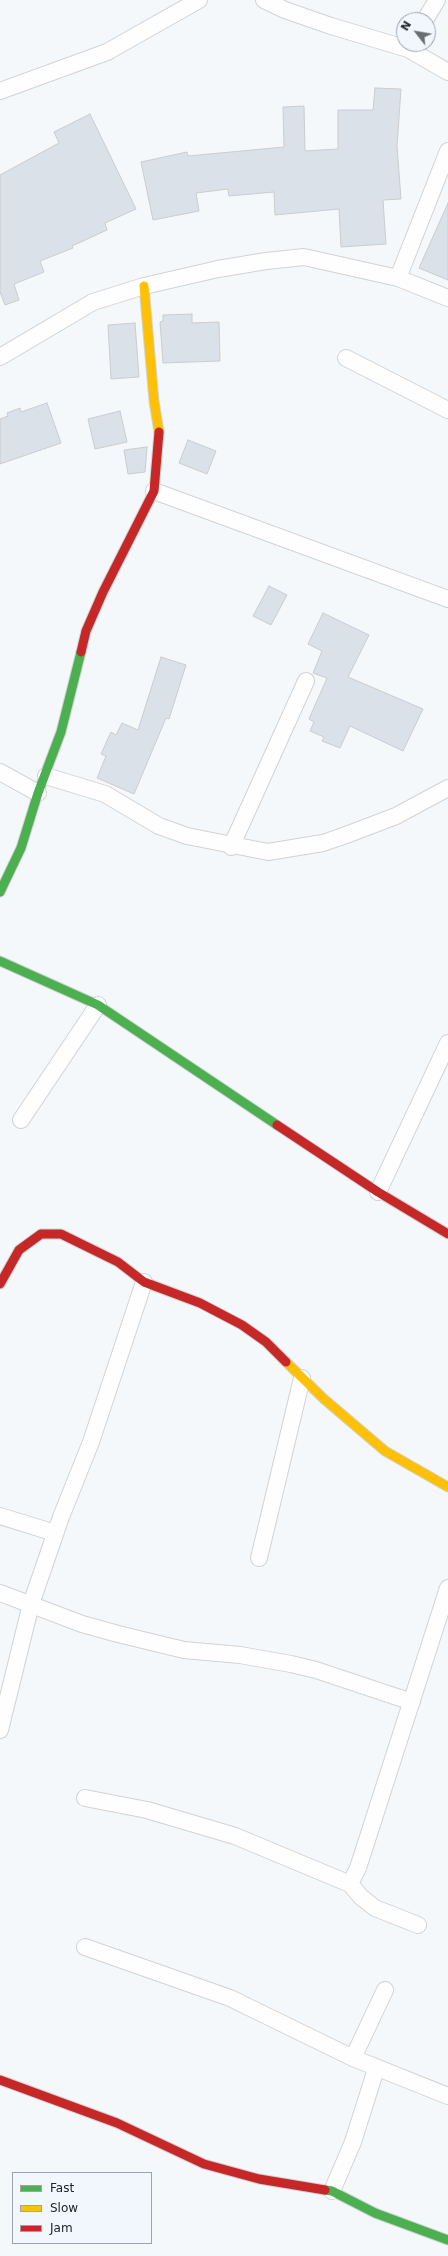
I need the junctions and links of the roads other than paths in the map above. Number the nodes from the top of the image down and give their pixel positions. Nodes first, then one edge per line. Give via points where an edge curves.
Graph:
1 (199, 0) edge
2 (264, 0) edge
3 (437, 0) edge
4 (430, 12) edge
5 (396, 42) edge
6 (418, 52) edge
7 (448, 72) edge
8 (0, 91) edge
9 (448, 151) edge
10 (398, 278) junction
11 (144, 286) junction
12 (448, 298) edge
13 (0, 357) edge
14 (346, 358) dead end
15 (448, 410) edge
16 (154, 491) junction
17 (448, 599) edge
18 (306, 681) dead end
19 (0, 772) edge
20 (46, 776) junction
21 (448, 788) edge
22 (38, 793) junction
23 (231, 846) junction
24 (0, 892) edge
25 (0, 961) edge
26 (98, 1005) junction
27 (448, 1043) edge
28 (21, 1120) dead end
29 (378, 1192) junction
30 (448, 1234) edge
31 (144, 1282) junction
32 (0, 1284) edge
33 (302, 1378) junction
34 (448, 1487) edge
35 (0, 1516) edge
36 (55, 1533) junction
37 (259, 1558) dead end
38 (448, 1588) edge
39 (0, 1593) edge
40 (31, 1604) junction
41 (412, 1702) junction
42 (0, 1730) edge
43 (85, 1798) dead end
44 (350, 1884) junction
45 (418, 1925) dead end
46 (85, 1947) dead end
47 (385, 1990) dead end
48 (354, 2058) junction
49 (376, 2069) junction
50 (0, 2080) edge
51 (448, 2096) edge
52 (332, 2191) junction
53 (448, 2240) edge

1 - 8 street via 107,52
2 - 5 street via 311,19
3 - 4 street
6 - 7 street
9 - 10 street
10 - 11 street via 304,257 218,268
10 - 12 street
11 - 13 street via 93,302
11 - 16 street via 154,401 160,435
14 - 15 street
16 - 17 street
16 - 20 street via 102,592 86,631 74,686
18 - 23 street
19 - 22 street
20 - 22 street
20 - 23 street via 105,794 166,829
21 - 23 street via 396,816 323,843 268,852
22 - 24 street via 20,848
25 - 26 street
26 - 28 street
26 - 29 street
27 - 29 street
29 - 30 street
31 - 32 street via 118,1262 52,1232 41,1234 19,1250
31 - 33 street via 200,1303 242,1325 266,1342
31 - 36 street via 91,1442
33 - 34 street via 385,1451
33 - 37 street
35 - 36 street
36 - 40 street
38 - 41 street
39 - 40 street
40 - 41 street via 82,1624 184,1650 254,1657 316,1670
40 - 42 street
41 - 44 street via 358,1868
43 - 44 street via 147,1810 203,1825
44 - 45 street via 375,1908
46 - 48 street via 230,1998
47 - 48 street
48 - 49 street
49 - 51 street
49 - 52 street via 353,2142
50 - 52 street via 117,2123 204,2164 259,2179
52 - 53 street via 375,2213

